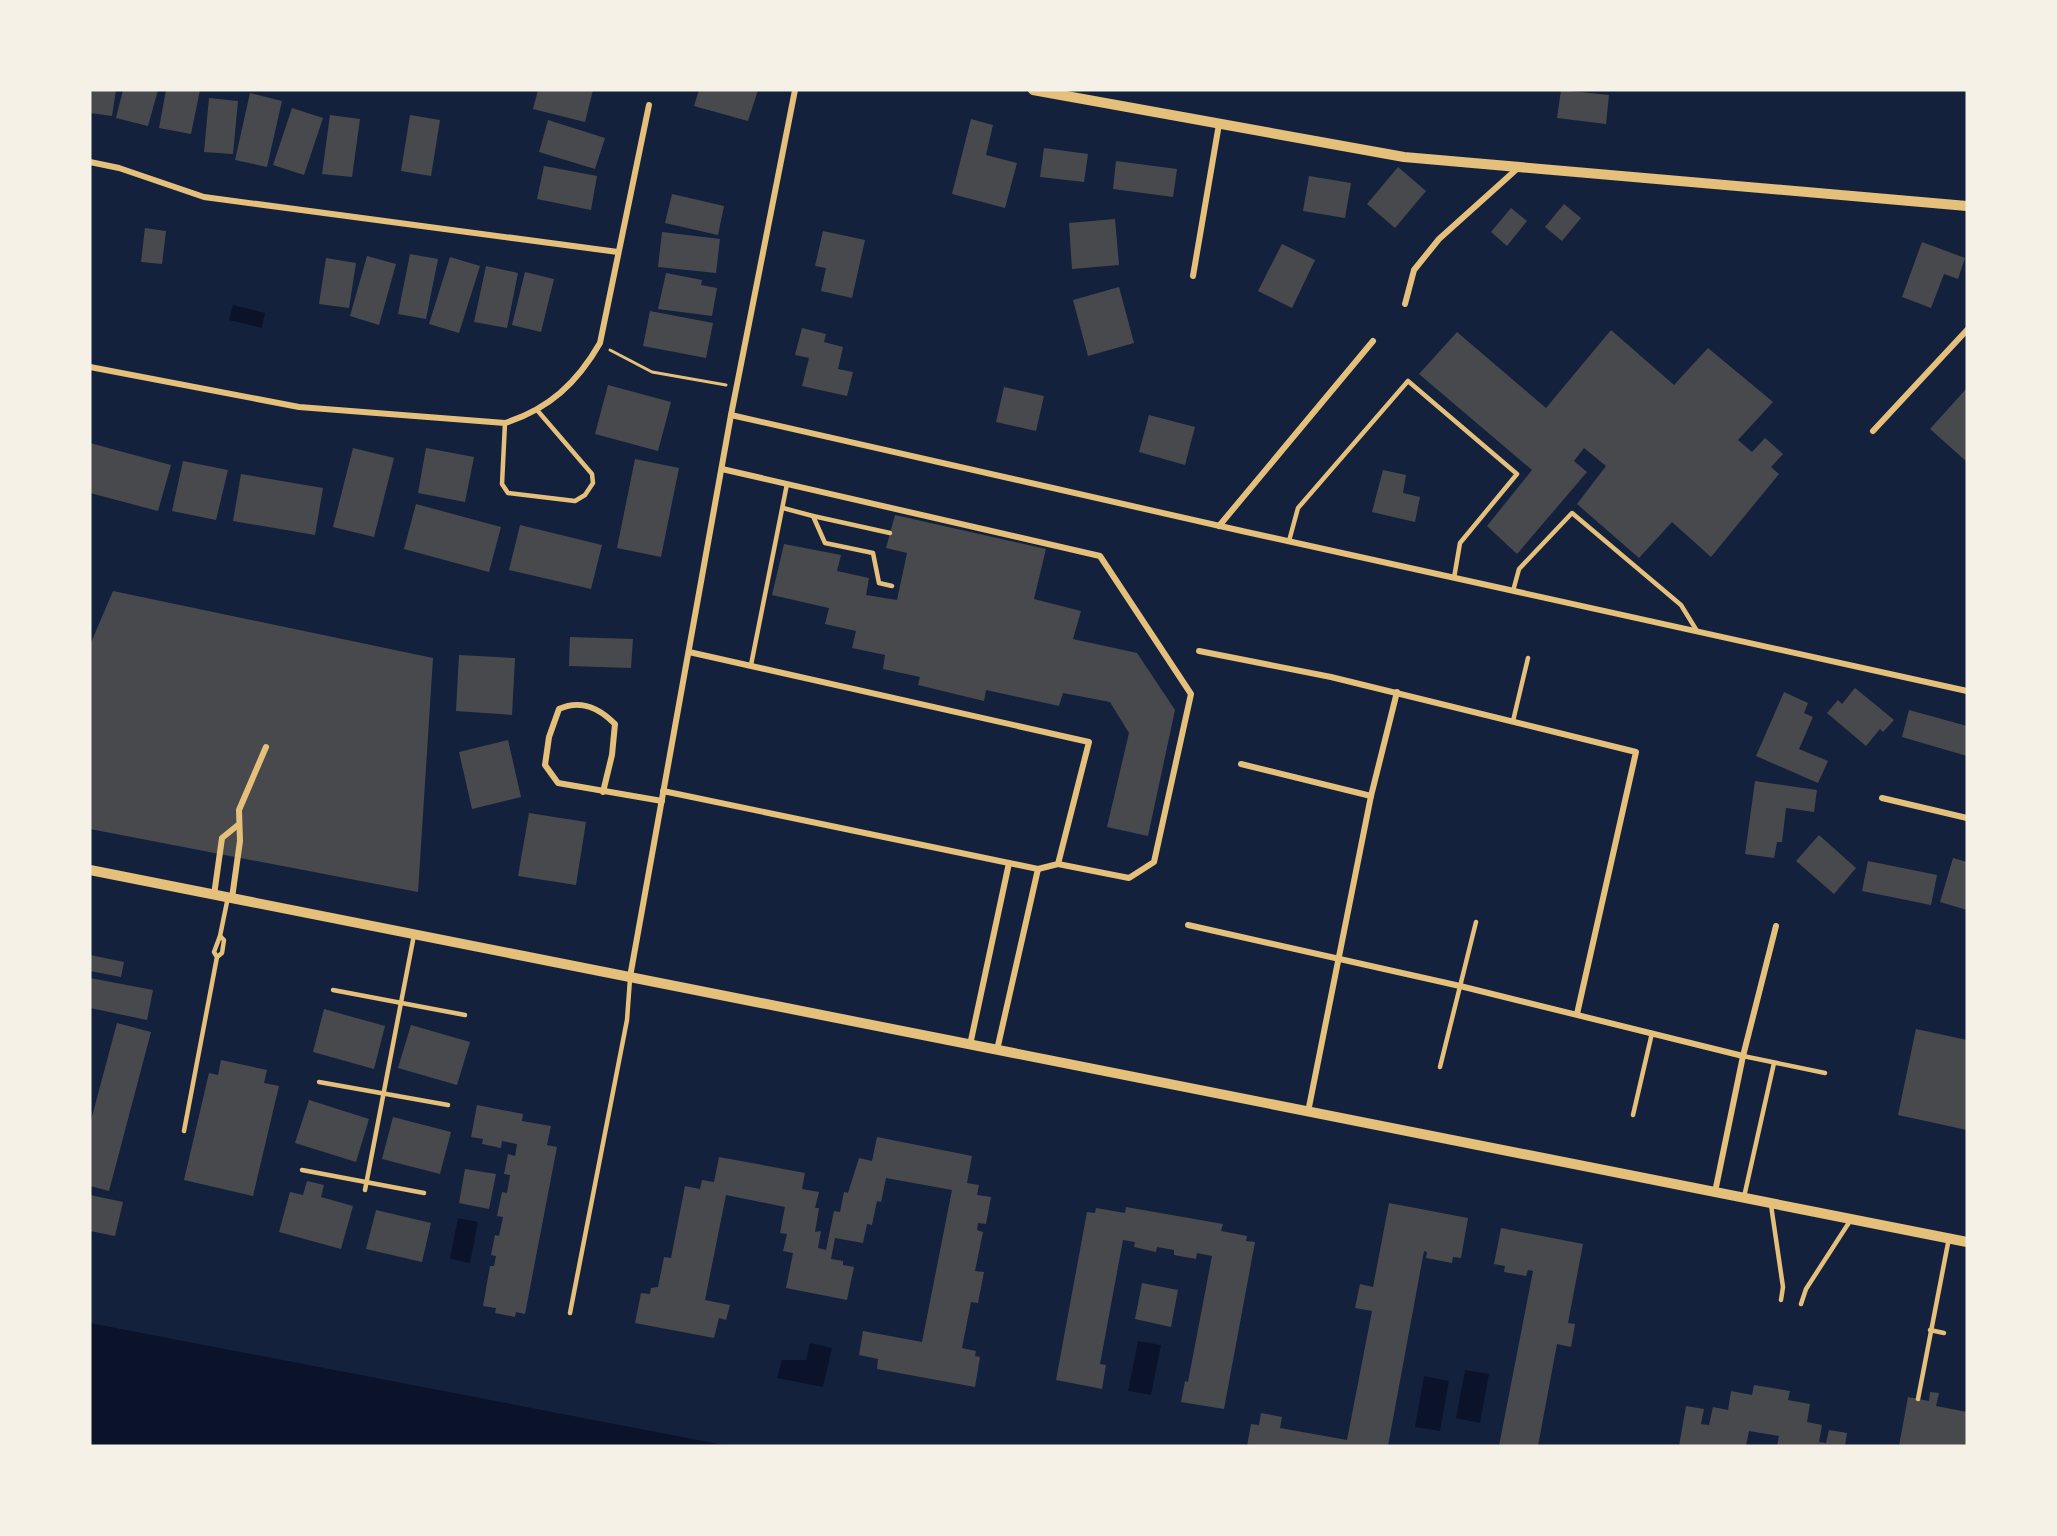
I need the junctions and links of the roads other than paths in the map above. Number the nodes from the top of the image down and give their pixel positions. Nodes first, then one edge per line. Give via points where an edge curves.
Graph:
1 (795, 90) edge
2 (1033, 90) edge
3 (649, 105) dead end
4 (1219, 124) junction
5 (90, 162) edge
6 (1518, 168) junction
7 (1967, 206) edge
8 (618, 252) junction
9 (1193, 276) dead end
10 (1405, 304) dead end
11 (1967, 330) edge
12 (1373, 341) dead end
13 (90, 367) edge
14 (537, 410) junction
15 (731, 415) junction
16 (506, 423) junction
17 (1873, 431) dead end
18 (722, 469) junction
19 (787, 484) junction
20 (783, 508) junction
21 (813, 516) junction
22 (1219, 526) junction
23 (890, 533) dead end
24 (1289, 541) junction
25 (1454, 578) junction
26 (892, 586) dead end
27 (1513, 591) junction
28 (1697, 632) junction
29 (1199, 651) dead end
30 (688, 652) junction
31 (1528, 658) dead end
32 (751, 665) junction
33 (1967, 691) edge
34 (1396, 692) junction
35 (1513, 721) junction
36 (266, 747) dead end
37 (1241, 764) dead end
38 (663, 791) junction
39 (603, 792) junction
40 (1371, 796) junction
41 (1882, 798) dead end
42 (662, 801) junction
43 (1967, 818) edge
44 (238, 825) junction
45 (1010, 863) junction
46 (1058, 864) junction
47 (1038, 869) junction
48 (90, 870) edge
49 (214, 896) junction
50 (230, 898) junction
51 (1476, 922) dead end
52 (1188, 925) dead end
53 (1776, 926) dead end
54 (414, 935) junction
55 (1339, 960) junction
56 (630, 979) junction
57 (1460, 986) junction
58 (333, 990) dead end
59 (401, 1003) junction
60 (1577, 1014) junction
61 (465, 1015) dead end
62 (1652, 1033) junction
63 (970, 1045) junction
64 (997, 1051) junction
65 (1743, 1056) junction
66 (1774, 1063) junction
67 (1440, 1067) dead end
68 (1825, 1073) dead end
69 (319, 1082) dead end
70 (384, 1094) junction
71 (448, 1104) dead end
72 (1308, 1112) junction
73 (1633, 1115) dead end
74 (184, 1131) dead end
75 (302, 1170) dead end
76 (367, 1183) junction
77 (365, 1190) dead end
78 (1715, 1192) junction
79 (424, 1193) dead end
80 (1744, 1197) junction
81 (1770, 1203) junction
82 (1851, 1219) junction
83 (1949, 1238) junction
84 (1967, 1242) edge
85 (1781, 1300) dead end
86 (1801, 1304) dead end
87 (570, 1313) dead end
88 (1930, 1330) junction
89 (1944, 1333) dead end
90 (1918, 1399) dead end

1 - 15 street
2 - 4 street
3 - 8 street
4 - 6 street via 1404,157
4 - 9 street
5 - 8 street via 120,168 204,197
6 - 7 street
6 - 10 street via 1439,238 1414,270
8 - 14 street via 600,344 585,370 560,396
11 - 17 street
12 - 22 street
13 - 16 street via 299,406
14 - 16 street
14 - 16 lane via 592,474 593,483 575,501 508,493 502,484
15 - 18 street
15 - 22 street
18 - 19 street
18 - 30 street
19 - 20 lane
19 - 46 street via 1100,556 1191,694 1154,862 1129,878
20 - 21 lane
20 - 32 lane
21 - 23 lane
21 - 26 lane via 825,543 873,553 879,583
22 - 24 street
24 - 25 street
24 - 25 lane via 1298,508 1408,381 1517,474 1460,543
25 - 27 street
27 - 28 street
27 - 28 lane via 1519,569 1572,513 1681,605
28 - 33 street
29 - 34 street
30 - 32 street
30 - 38 street
31 - 35 lane
32 - 46 street via 1089,742
34 - 35 street
34 - 40 street
35 - 60 street via 1636,752
36 - 44 street via 239,810
37 - 40 street
38 - 42 street
38 - 45 street
39 - 39 street via 558,783 545,765 559,709 571,704 601,710 615,724
39 - 42 street
40 - 55 street
41 - 43 street
42 - 56 street
44 - 49 street via 222,838
44 - 50 street via 240,841
45 - 47 street
45 - 63 street
46 - 47 street
47 - 64 street
48 - 49 street
49 - 50 street
50 - 54 street
50 - 74 lane
51 - 57 lane
52 - 55 street
53 - 65 street
54 - 56 street
54 - 59 lane
55 - 57 street
55 - 72 street
56 - 63 street
56 - 87 lane via 627,1020
57 - 60 street
57 - 67 lane
58 - 59 lane
59 - 61 lane
59 - 70 lane
60 - 62 street
62 - 65 street
62 - 73 lane
63 - 64 street
64 - 72 street
65 - 66 lane
65 - 78 street
66 - 68 lane
66 - 80 lane
69 - 70 lane
70 - 71 lane
70 - 76 lane
72 - 78 street
75 - 76 lane
76 - 77 lane
76 - 79 lane
78 - 80 street
80 - 81 street
81 - 82 street
81 - 85 lane via 1783,1287
82 - 83 street
82 - 86 lane via 1806,1289
83 - 84 street
83 - 88 lane
88 - 89 lane
88 - 90 lane

